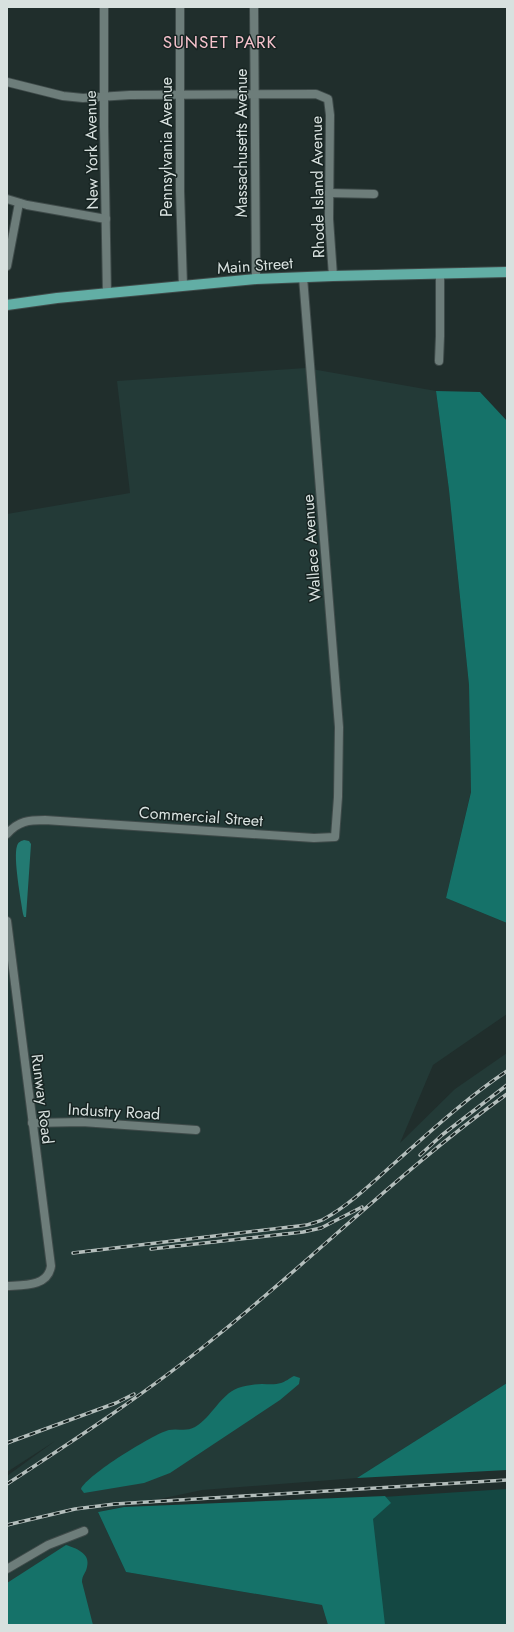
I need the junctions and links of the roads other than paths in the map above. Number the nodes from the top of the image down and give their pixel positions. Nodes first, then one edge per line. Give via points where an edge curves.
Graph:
1 (104, 7) edge
2 (180, 7) edge
3 (254, 7) edge
4 (7, 82) edge
5 (180, 94) junction
6 (255, 94) junction
7 (104, 96) junction
8 (329, 193) junction
9 (374, 194) dead end
10 (7, 199) edge
11 (19, 203) junction
12 (106, 219) junction
13 (7, 266) edge
14 (507, 272) edge
15 (440, 273) junction
16 (333, 276) junction
17 (303, 277) junction
18 (256, 279) junction
19 (183, 286) junction
20 (107, 294) junction
21 (7, 305) edge
22 (438, 361) dead end
23 (337, 818) joint
24 (7, 834) edge
25 (7, 921) edge
26 (9, 956) edge
27 (32, 1123) junction
28 (196, 1130) dead end
29 (7, 1286) edge
30 (84, 1531) dead end
31 (7, 1569) edge

1 - 7 street, New York Avenue
2 - 5 street, Pennsylvania Avenue
3 - 6 street, Massachusetts Avenue
4 - 7 street via 64,96
5 - 6 street
5 - 7 street
5 - 19 street, Pennsylvania Avenue
6 - 8 street, Rhode Island Avenue via 316,94 328,99
6 - 18 street, Massachusetts Avenue
7 - 12 street, New York Avenue
8 - 9 street
8 - 16 street, Rhode Island Avenue
10 - 11 street
11 - 12 street
11 - 13 street
12 - 20 street, New York Avenue
14 - 15 main road, Main Street
15 - 16 main road, Main Street
15 - 22 street
16 - 17 main road, Main Street
17 - 18 main road, Main Street
17 - 23 street, Wallace Avenue via 339,727
18 - 19 main road, Main Street
19 - 20 main road, Main Street
20 - 21 main road, Main Street
23 - 24 street, Commercial Street via 335,837 314,838 45,820 20,822
25 - 26 street, Runway Road
26 - 27 street, Runway Road
27 - 28 street, Industry Road via 82,1122
27 - 29 street, Runway Road via 50,1269 38,1283
30 - 31 street via 48,1545

